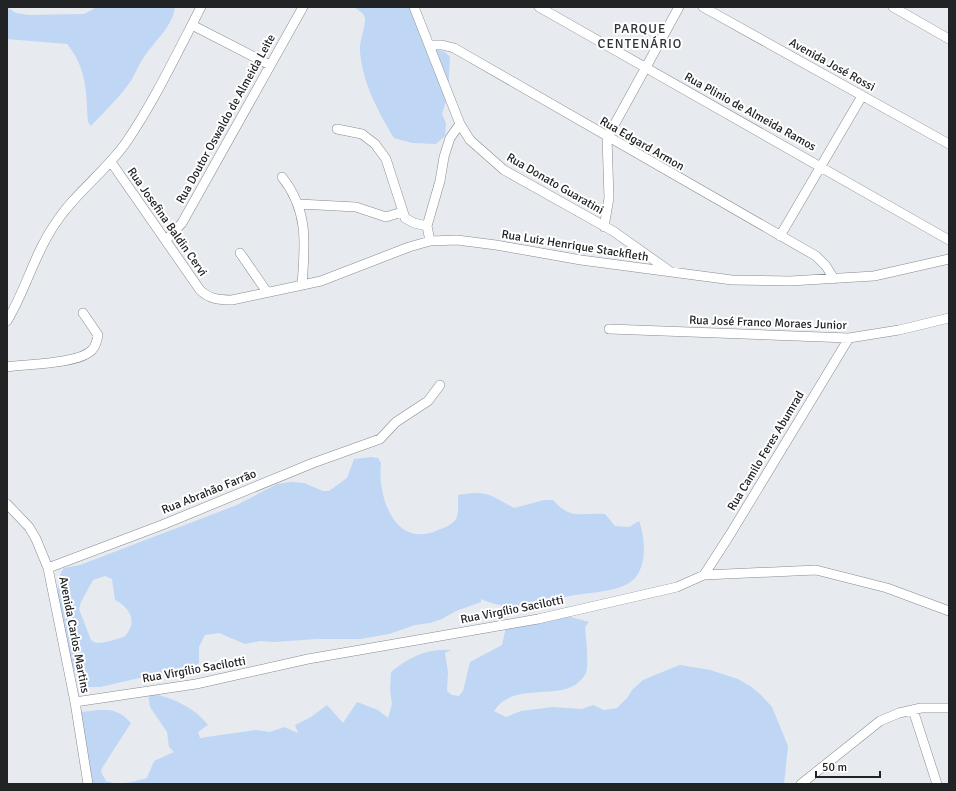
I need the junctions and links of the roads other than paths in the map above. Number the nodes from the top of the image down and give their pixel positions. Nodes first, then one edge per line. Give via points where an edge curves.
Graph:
1 (201, 7) edge
2 (303, 7) edge
3 (414, 7) edge
4 (540, 7) edge
5 (679, 7) edge
6 (703, 7) edge
7 (893, 7) edge
8 (192, 25) junction
9 (949, 39) edge
10 (430, 45) junction
11 (270, 65) junction
12 (645, 67) junction
13 (862, 96) junction
14 (460, 124) junction
15 (337, 129) dead end
16 (607, 138) junction
17 (949, 144) edge
18 (111, 162) junction
19 (821, 166) junction
20 (282, 177) dead end
21 (299, 204) junction
22 (402, 212) junction
23 (427, 226) junction
24 (604, 226) junction
25 (780, 236) junction
26 (166, 240) junction
27 (949, 240) edge
28 (430, 241) junction
29 (240, 253) dead end
30 (949, 259) edge
31 (672, 273) junction
32 (834, 279) junction
33 (302, 285) junction
34 (267, 292) junction
35 (205, 295) joint
36 (83, 313) dead end
37 (949, 318) edge
38 (7, 321) edge
39 (609, 329) dead end
40 (849, 338) junction
41 (7, 367) edge
42 (440, 385) dead end
43 (7, 504) edge
44 (48, 568) junction
45 (704, 575) junction
46 (949, 611) edge
47 (75, 702) junction
48 (949, 708) edge
49 (913, 710) junction
50 (88, 784) edge
51 (801, 784) edge
52 (937, 784) edge

1 - 8 street
2 - 11 street, Rua Doutor Oswaldo de Almeida Leite
3 - 10 street, Rua Donato Guaratini
4 - 12 street, Rua Plinio de Almeida Ramos
5 - 12 street
6 - 13 street, Avenida José Rossi
7 - 9 street
8 - 11 street
8 - 18 street via 153,97
10 - 14 street, Rua Donato Guaratini
10 - 16 street, Rua Edgard Armon via 454,48
11 - 26 street, Rua Doutor Oswaldo de Almeida Leite via 182,223
12 - 16 street
12 - 19 street, Rua Plinio de Almeida Ramos
13 - 17 street, Avenida José Rossi
13 - 19 street
14 - 23 street via 450,138
14 - 24 street, Rua Donato Guaratini via 470,140 504,170
15 - 22 street via 362,134 378,147 386,159
16 - 24 street via 609,198
16 - 25 street, Rua Edgard Armon
18 - 26 street, Rua Josefina Baldin Cervi
18 - 38 street via 55,223
19 - 25 street
19 - 27 street, Rua Plinio de Almeida Ramos
20 - 21 street
21 - 22 street via 356,207 382,217
21 - 33 street via 304,245
22 - 23 street via 409,221
23 - 28 street
24 - 31 street, Rua Donato Guaratini
25 - 32 street, Rua Edgard Armon via 816,256
26 - 35 street, Rua Josefina Baldin Cervi
28 - 31 street, Rua Luiz Henrique Stackfleth via 457,240 496,245
28 - 33 street, Rua Luiz Henrique Stackfleth via 338,275
29 - 34 street
30 - 32 street, Rua Luiz Henrique Stackfleth via 874,276
31 - 32 street, Rua Luiz Henrique Stackfleth via 732,280
33 - 34 street, Rua Luiz Henrique Stackfleth
34 - 35 street, Rua Luiz Henrique Stackfleth via 232,300 221,300
36 - 41 street via 98,335 96,345 90,352 68,360
37 - 40 street, Rua José Franco Moraes Junior
39 - 40 street, Rua José Franco Moraes Junior
40 - 45 street, Rua Camilo Feres Abumrad
42 - 44 street, Rua Abrahão Farrão via 428,401 396,422 380,440 312,463 162,525
43 - 44 street, Avenida Carlos Martins via 29,527
44 - 47 street, Avenida Carlos Martins
45 - 46 street, Rua Virgílio Sacilotti via 816,570 887,588
45 - 47 street, Rua Virgílio Sacilotti via 677,587 538,619 308,660 196,684
47 - 50 street, Avenida Carlos Martins
48 - 49 street
49 - 51 street via 880,721
49 - 52 street

